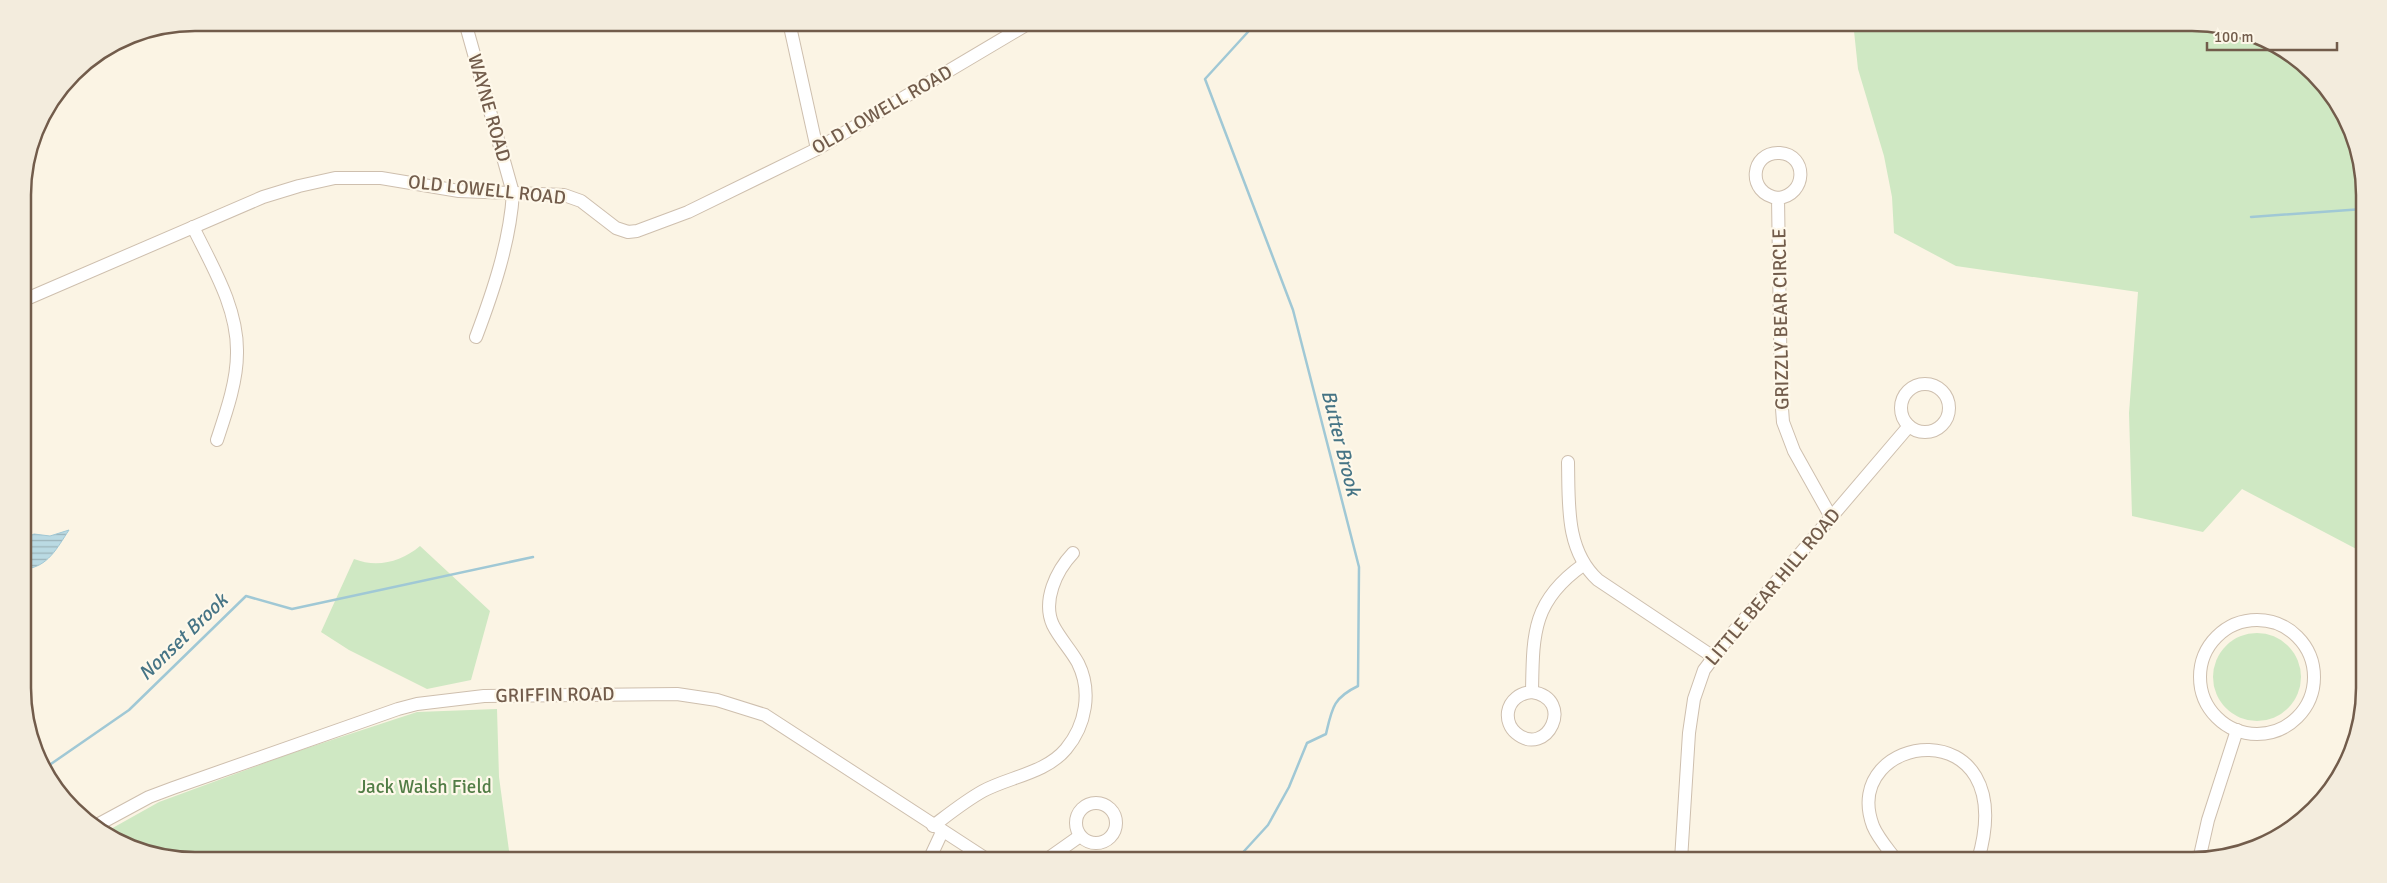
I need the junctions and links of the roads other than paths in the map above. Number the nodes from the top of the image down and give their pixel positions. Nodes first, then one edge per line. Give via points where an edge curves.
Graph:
1 (468, 31) edge
2 (791, 31) edge
3 (1016, 31) edge
4 (817, 149) junction
5 (513, 193) junction
6 (1778, 198) dead end
7 (193, 227) junction
8 (32, 297) edge
9 (476, 337) dead end
10 (1909, 426) dead end
11 (217, 440) dead end
12 (1568, 462) dead end
13 (1831, 517) junction
14 (1073, 553) dead end
15 (1583, 565) junction
16 (1712, 656) junction
17 (1532, 692) dead end
18 (2237, 730) junction
19 (102, 822) edge
20 (938, 829) junction
21 (1080, 836) dead end
22 (1682, 851) edge
23 (1890, 851) edge
24 (1981, 851) edge
25 (2201, 851) edge
26 (931, 852) edge
27 (974, 852) edge
28 (1058, 852) edge

1 - 5 street, WAYNE ROAD
2 - 4 street
3 - 4 street, OLD LOWELL ROAD
4 - 5 street, OLD LOWELL ROAD via 688,212 637,231 616,228 581,201 564,195
5 - 7 street, OLD LOWELL ROAD via 459,191 381,178 335,178 271,194
5 - 9 street via 510,221
6 - 13 street, GRIZZLY BEAR CIRCLE via 1783,422 1794,451
7 - 8 street, OLD LOWELL ROAD
7 - 11 street via 229,306 236,336 235,371
10 - 13 street, LITTLE BEAR HILL ROAD
12 - 15 street via 1570,516 1576,550
13 - 16 street, LITTLE BEAR HILL ROAD
14 - 20 street via 1060,568 1049,612 1083,677 1086,704 1079,728 1065,750 1048,763 982,792
15 - 16 street via 1598,580
15 - 17 street via 1559,584 1540,614 1534,645
16 - 22 street, LITTLE BEAR HILL ROAD via 1698,684 1691,715
18 - 18 street via 2261,734 2273,732 2294,721 2309,702 2314,679 2310,656 2297,636 2277,623 2255,620 2233,625 2215,638 2203,657 2200,679 2205,701 2218,719
18 - 25 street
19 - 20 street, GRIFFIN ROAD via 149,797 398,709 484,696 658,693 710,698 765,715
20 - 26 street
20 - 27 street, GRIFFIN ROAD
21 - 28 street
23 - 24 street via 1873,826 1870,810 1873,787 1880,772 1891,761 1912,750 1928,749 1958,759 1979,783 1985,818

